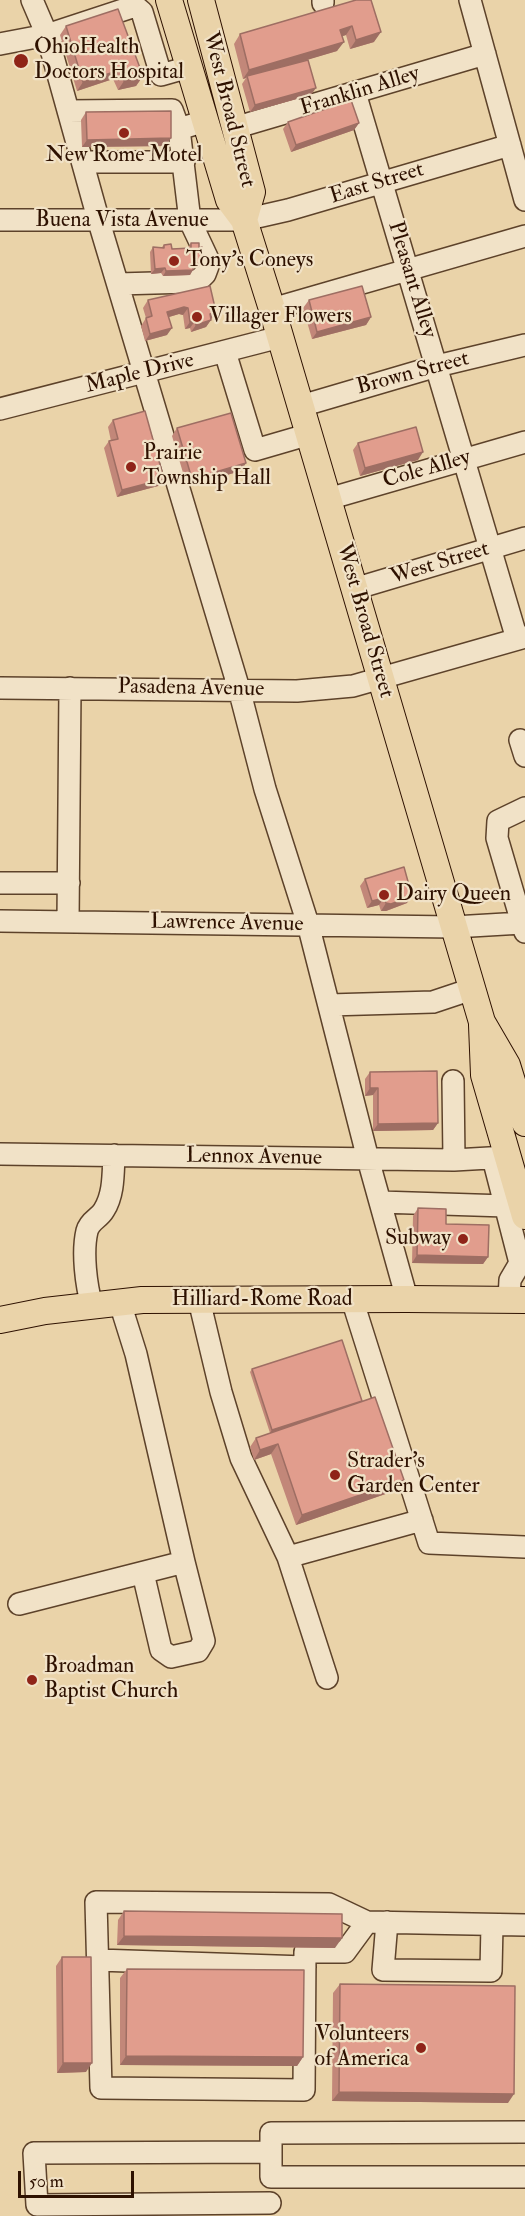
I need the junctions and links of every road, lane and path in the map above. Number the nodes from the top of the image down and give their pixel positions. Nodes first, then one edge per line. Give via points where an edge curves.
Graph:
1 (32, 0) edge
2 (169, 0) edge
3 (201, 0) edge
4 (470, 0) edge
5 (47, 34) junction
6 (0, 44) edge
7 (484, 54) junction
8 (189, 67) junction
9 (356, 93) junction
10 (68, 111) junction
11 (205, 121) junction
12 (234, 128) junction
13 (179, 129) junction
14 (510, 145) junction
15 (82, 162) junction
16 (184, 162) junction
17 (382, 182) junction
18 (525, 200) edge
19 (0, 220) edge
20 (244, 220) junction
21 (190, 221) junction
22 (99, 222) junction
23 (525, 236) edge
24 (408, 269) junction
25 (118, 284) junction
26 (272, 309) junction
27 (280, 337) junction
28 (525, 345) edge
29 (225, 352) junction
30 (437, 366) junction
31 (144, 373) junction
32 (301, 406) junction
33 (0, 409) edge
34 (310, 434) junction
35 (525, 442) edge
36 (465, 459) junction
37 (328, 499) junction
38 (525, 538) edge
39 (489, 549) junction
40 (354, 589) junction
41 (521, 638) edge
42 (381, 678) junction
43 (0, 688) edge
44 (70, 688) junction
45 (239, 689) junction
46 (525, 808) edge
47 (0, 883) edge
48 (69, 883) junction
49 (0, 921) edge
50 (68, 922) junction
51 (308, 924) junction
52 (524, 926) edge
53 (454, 927) junction
54 (472, 989) junction
55 (329, 1005) junction
56 (482, 1022) junction
57 (453, 1081) dead end
58 (525, 1123) edge
59 (0, 1154) edge
60 (114, 1155) junction
61 (500, 1158) junction
62 (368, 1159) junction
63 (454, 1160) junction
64 (380, 1202) junction
65 (515, 1211) edge
66 (352, 1299) junction
67 (407, 1299) junction
68 (199, 1300) junction
69 (517, 1300) edge
70 (120, 1303) junction
71 (92, 1306) junction
72 (0, 1320) edge
73 (422, 1520) junction
74 (525, 1547) edge
75 (288, 1557) junction
76 (184, 1562) junction
77 (143, 1573) junction
78 (19, 1604) dead end
79 (327, 1678) dead end
80 (377, 1922) junction
81 (492, 1925) junction
82 (525, 1925) edge
83 (98, 1960) junction
84 (305, 1967) junction
85 (525, 2132) edge
86 (271, 2152) junction
87 (271, 2177) junction
88 (525, 2177) edge
89 (270, 2210) edge

1 - 5 street
2 - 8 main road, West Broad Street
3 - 12 main road, West Broad Street
4 - 7 street
5 - 6 street
5 - 8 street via 135,6 142,12 161,75
5 - 10 street
7 - 9 street, Franklin Alley
7 - 14 street
8 - 11 main road, West Broad Street
9 - 12 street, Franklin Alley
9 - 17 street, Pleasant Alley
10 - 13 street via 172,110
10 - 15 street
11 - 13 street
11 - 20 main road, West Broad Street via 229,200
12 - 20 main road, West Broad Street via 252,192
13 - 16 street
14 - 17 street, East Street
14 - 18 street
15 - 16 street
15 - 22 street
16 - 21 street
17 - 20 street, East Street
17 - 24 street, Pleasant Alley
19 - 22 street, Buena Vista Avenue
20 - 21 street, Buena Vista Avenue
20 - 26 main road, West Broad Street
21 - 22 street, Buena Vista Avenue
21 - 25 street via 207,257 208,266 200,279
22 - 25 street
23 - 24 street
24 - 26 street
24 - 30 street, Pleasant Alley
25 - 31 street
26 - 27 main road, West Broad Street
27 - 29 street, Maple Drive
27 - 32 main road, West Broad Street
28 - 30 street, Brown Street
29 - 31 street, Maple Drive
29 - 34 street via 255,450
30 - 32 street, Brown Street
30 - 36 street, Pleasant Alley
31 - 33 street, Maple Drive
31 - 45 street
32 - 34 main road, West Broad Street
34 - 37 main road, West Broad Street
35 - 36 street, Cole Alley
36 - 37 street, Cole Alley
36 - 39 street, Pleasant Alley
37 - 40 main road, West Broad Street
38 - 39 street, West Street
39 - 40 street, West Street
39 - 41 street, Pleasant Alley
40 - 42 main road, West Broad Street
41 - 42 street, Pasadena Avenue
42 - 45 street, Pasadena Avenue via 342,687
42 - 53 main road, West Broad Street
43 - 44 street, Pasadena Avenue
44 - 45 street, Pasadena Avenue
44 - 48 street
45 - 51 street via 264,789
46 - 52 street via 498,821 497,838
47 - 48 street
48 - 50 street
49 - 50 street, Lawrence Avenue
50 - 51 street, Lawrence Avenue
51 - 53 street, Lawrence Avenue
51 - 55 street
52 - 53 street, Lawrence Avenue
53 - 54 main road, West Broad Street
54 - 55 street via 433,1002
54 - 56 main road, West Broad Street
55 - 62 street
56 - 58 main road, West Broad Street via 507,1065
56 - 61 main road, West Broad Street via 484,1075
57 - 63 street
59 - 60 street, Lennox Avenue
60 - 62 street, Lennox Avenue
60 - 71 street via 112,1192 103,1213 91,1221 87,1232 86,1271
61 - 63 street, Lennox Avenue
61 - 65 main road, West Broad Street
62 - 63 street, Lennox Avenue
62 - 64 street
64 - 65 street
64 - 67 street
65 - 69 street via 520,1263 510,1280
66 - 67 main road, Hilliard-Rome Road
66 - 68 main road, Hilliard-Rome Road
66 - 73 street
67 - 69 main road, Hilliard-Rome Road
68 - 70 main road, Hilliard-Rome Road
68 - 75 street via 220,1392 241,1458
70 - 71 main road, Hilliard-Rome Road
70 - 76 street via 136,1354
71 - 72 main road, Hilliard-Rome Road
73 - 74 street via 429,1543
73 - 75 street
75 - 79 street
76 - 77 street
76 - 77 street via 204,1641 198,1651 171,1657 161,1650
77 - 78 street
80 - 81 street
80 - 81 street via 383,1970 490,1971
80 - 83 street via 329,1904 96,1902
80 - 84 street via 345,1952 305,1952
81 - 82 street
83 - 84 street
83 - 84 street via 101,2088 304,2090
85 - 86 street via 271,2133
86 - 87 street
86 - 89 street via 34,2152 37,2205
87 - 88 street
87 - 89 street

